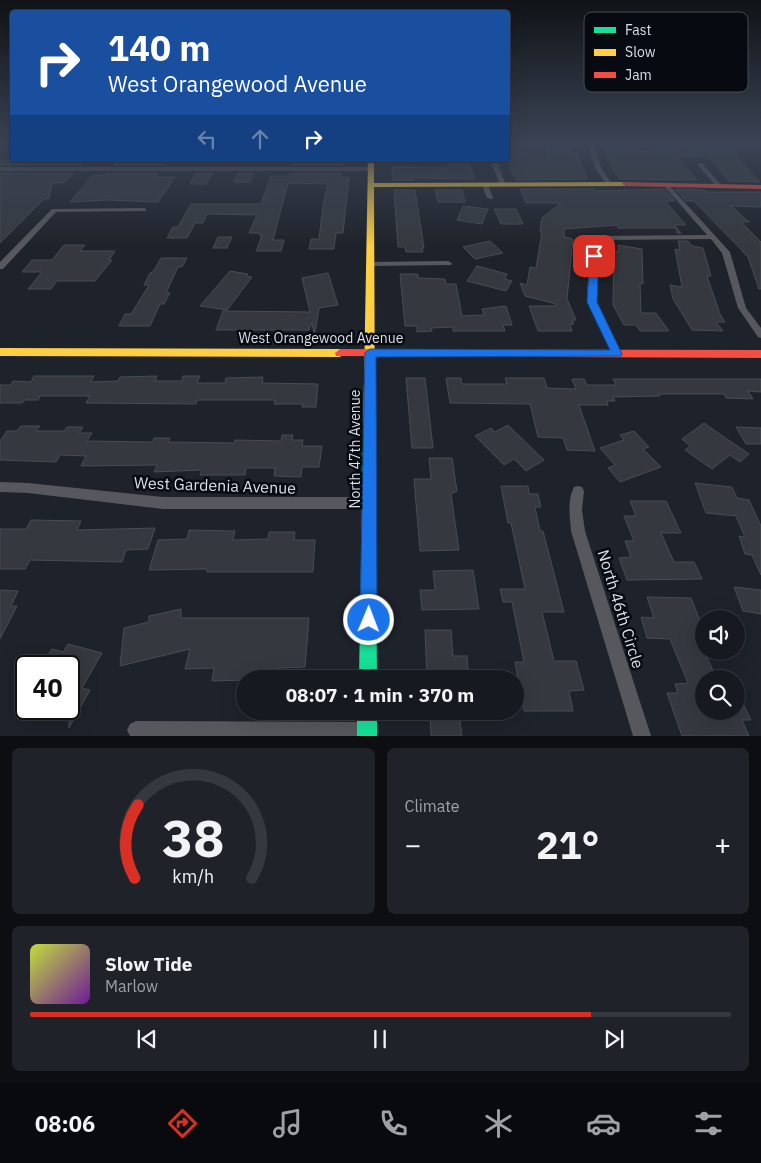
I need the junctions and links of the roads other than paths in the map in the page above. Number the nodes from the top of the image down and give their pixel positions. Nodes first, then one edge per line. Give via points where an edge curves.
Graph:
1 (372, 179) edge
2 (501, 179) edge
3 (606, 179) edge
4 (713, 179) edge
5 (609, 184) junction
6 (664, 184) junction
7 (485, 185) junction
8 (503, 185) junction
9 (718, 185) junction
10 (372, 186) junction
11 (761, 187) edge
12 (490, 198) dead end
13 (144, 210) dead end
14 (713, 237) junction
15 (448, 263) dead end
16 (370, 264) junction
17 (0, 267) edge
18 (761, 335) edge
19 (0, 352) edge
20 (370, 353) junction
21 (617, 354) junction
22 (761, 354) edge
23 (0, 488) edge
24 (578, 491) dead end
25 (370, 503) junction
26 (368, 670) edge
27 (368, 720) edge
28 (136, 730) dead end
29 (367, 733) edge
30 (642, 736) edge

1 - 10 street, North 47th Avenue
2 - 8 street
3 - 5 street
4 - 9 street
5 - 6 street
5 - 8 street
6 - 9 street
6 - 14 street
7 - 8 street
7 - 10 street
7 - 12 street
9 - 11 street
10 - 16 street, North 47th Avenue
13 - 17 street via 54,210
14 - 18 street via 728,257 742,308
14 - 21 street via 598,238 595,242 592,302
15 - 16 street
16 - 20 street, North 47th Avenue
19 - 20 street, West Orangewood Avenue
20 - 21 street, West Orangewood Avenue
20 - 25 street, North 47th Avenue
21 - 22 street, West Orangewood Avenue
23 - 25 street, West Gardenia Avenue via 28,488 163,503
24 - 30 street, North 46th Circle via 578,531
25 - 26 street, North 47th Avenue
27 - 29 street
28 - 29 street

